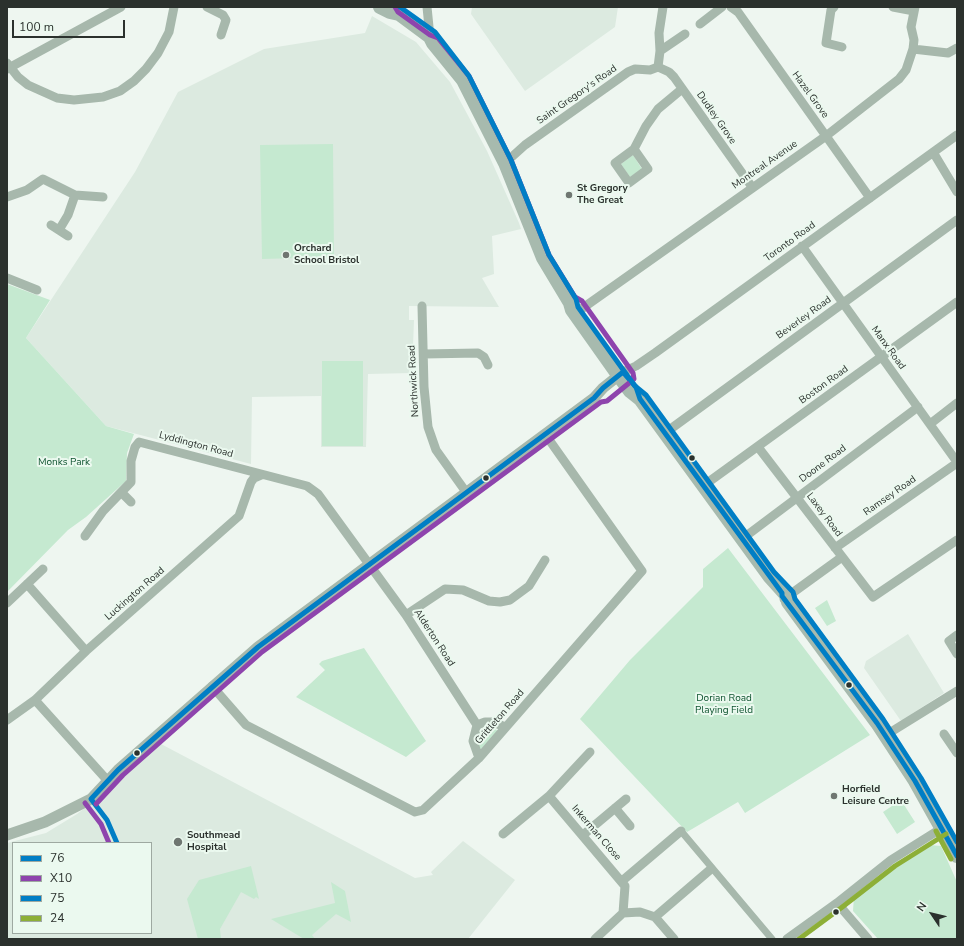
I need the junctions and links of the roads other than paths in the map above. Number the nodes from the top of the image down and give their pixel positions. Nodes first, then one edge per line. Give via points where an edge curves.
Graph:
1 (121, 7) edge
2 (174, 7) edge
3 (206, 7) edge
4 (427, 7) edge
5 (663, 7) edge
6 (722, 7) edge
7 (834, 7) edge
8 (892, 7) edge
9 (738, 9) edge
10 (914, 9) edge
11 (385, 10) edge
12 (412, 22) junction
13 (700, 24) dead end
14 (685, 34) dead end
15 (220, 35) dead end
16 (432, 40) junction
17 (842, 47) dead end
18 (957, 48) edge
19 (912, 49) junction
20 (660, 51) junction
21 (8, 67) edge
22 (658, 67) junction
23 (682, 89) junction
24 (957, 134) edge
25 (826, 136) junction
26 (634, 149) dead end
27 (933, 152) junction
28 (505, 163) junction
29 (752, 187) junction
30 (957, 192) edge
31 (75, 194) junction
32 (7, 197) edge
33 (103, 197) dead end
34 (870, 198) junction
35 (957, 220) edge
36 (51, 225) dead end
37 (59, 230) junction
38 (68, 236) dead end
39 (802, 246) junction
40 (7, 278) edge
41 (38, 290) dead end
42 (957, 302) edge
43 (843, 303) junction
44 (422, 306) dead end
45 (575, 307) junction
46 (424, 354) junction
47 (882, 357) junction
48 (488, 365) dead end
49 (625, 374) junction
50 (957, 403) edge
51 (918, 407) junction
52 (930, 424) junction
53 (665, 433) junction
54 (545, 434) junction
55 (758, 446) junction
56 (957, 462) edge
57 (262, 474) junction
58 (302, 484) joint
59 (703, 486) junction
60 (466, 492) junction
61 (122, 493) junction
62 (797, 498) junction
63 (131, 502) dead end
64 (85, 536) dead end
65 (742, 539) junction
66 (957, 540) edge
67 (835, 548) junction
68 (842, 556) junction
69 (545, 560) dead end
70 (369, 564) junction
71 (43, 569) dead end
72 (27, 584) junction
73 (785, 597) junction
74 (7, 603) edge
75 (406, 615) junction
76 (957, 635) edge
77 (86, 651) junction
78 (957, 654) edge
79 (212, 686) junction
80 (957, 691) edge
81 (34, 700) junction
82 (7, 720) edge
83 (477, 725) junction
84 (505, 727) junction
85 (944, 734) dead end
86 (886, 735) junction
87 (590, 752) dead end
88 (957, 754) edge
89 (479, 758) junction
90 (107, 780) junction
91 (549, 796) junction
92 (626, 799) dead end
93 (616, 808) junction
94 (630, 826) dead end
95 (942, 828) junction
96 (681, 831) joint
97 (502, 834) dead end
98 (7, 835) edge
99 (583, 835) junction
100 (957, 856) edge
101 (712, 869) junction
102 (624, 883) junction
103 (837, 903) junction
104 (622, 913) junction
105 (655, 917) junction
106 (595, 939) edge
107 (674, 939) edge
108 (772, 939) edge
109 (787, 939) edge
110 (868, 939) edge

1 - 21 street
2 - 21 street via 169,32 146,69 120,91 104,97 74,100 57,98 28,85
3 - 15 street via 223,15 226,20
4 - 12 street via 422,18
4 - 16 street
5 - 20 street via 659,33
6 - 13 street
7 - 17 street via 831,10 826,42
8 - 10 street
9 - 25 street, Hazel Grove
10 - 19 street, Montreal Avenue via 911,27 914,40
11 - 12 main road via 399,14
11 - 16 main road via 426,41
12 - 16 main road
14 - 20 street
16 - 28 main road via 463,80
18 - 19 street via 948,53
19 - 25 street, Montreal Avenue via 906,70 899,80
20 - 22 street
22 - 23 street, Dudley Grove via 670,72
22 - 28 street, Saint Gregory's Road via 628,72 525,145
23 - 26 street via 658,109
23 - 29 street, Dudley Grove
24 - 27 street, Toronto Road
25 - 29 street, Montreal Avenue
25 - 34 street, Hazel Grove
27 - 30 street
27 - 34 street, Toronto Road
28 - 45 main road via 543,258
29 - 45 street, Montreal Avenue
31 - 32 street via 43,179 27,190
31 - 33 street
31 - 37 street via 68,215
34 - 39 street, Toronto Road
35 - 43 street, Beverley Road
36 - 37 street
37 - 38 street
39 - 43 street, Manx Road
39 - 49 street, Toronto Road
40 - 41 street
42 - 47 street, Boston Road
43 - 47 street, Manx Road
43 - 53 street, Beverley Road
44 - 46 street, Northwick Road
45 - 49 main road
46 - 48 street via 478,353 484,356
46 - 60 street, Northwick Road via 425,409 432,440 436,450
47 - 51 street, Manx Road
47 - 55 street, Boston Road
49 - 53 main road
49 - 54 street
50 - 52 street
51 - 52 street, Manx Road
51 - 62 street, Doone Road
52 - 56 street, Manx Road
53 - 59 main road
54 - 60 street
54 - 84 street, Grittleton Road via 642,571
55 - 59 street, Boston Road
55 - 62 street, Laxey Road
56 - 67 street, Ramsey Road
57 - 58 street, Lyddington Road
57 - 61 street, Lyddington Road via 139,442 134,447 131,461 131,482
57 - 77 street, Luckington Road via 251,482 239,516
58 - 70 street, Alderton Road via 318,494
59 - 65 main road
60 - 70 street
61 - 63 street
61 - 64 street, Lyddington Road via 87,526
62 - 65 street, Doone Road
62 - 67 street, Laxey Road
65 - 73 main road
66 - 68 street, Laxey Road via 873,597
67 - 68 street, Laxey Road
68 - 73 street
69 - 75 street via 529,586 510,600 489,601 462,590 445,589
70 - 75 street, Alderton Road
70 - 79 street via 258,647
71 - 72 street
72 - 74 street
72 - 77 street
73 - 86 main road
75 - 83 street, Alderton Road
76 - 78 street via 949,641
77 - 81 street, Luckington Road
79 - 89 street, Grittleton Road via 246,725 415,812 423,810
79 - 90 street
80 - 86 street
81 - 82 street, Luckington Road
81 - 90 street
83 - 84 street via 493,722
83 - 89 street via 473,741
84 - 89 street, Grittleton Road
85 - 88 street
86 - 95 main road
87 - 91 street
90 - 98 street via 91,799 45,822
91 - 97 street
91 - 99 street, Inkerman Close
92 - 93 street
93 - 94 street
93 - 99 street
95 - 100 main road
95 - 103 street via 891,860
96 - 101 street
96 - 102 street
99 - 102 street, Inkerman Close
101 - 105 street
101 - 108 street
102 - 104 street
103 - 109 street
103 - 110 street
104 - 105 street via 640,912
104 - 106 street
105 - 107 street

